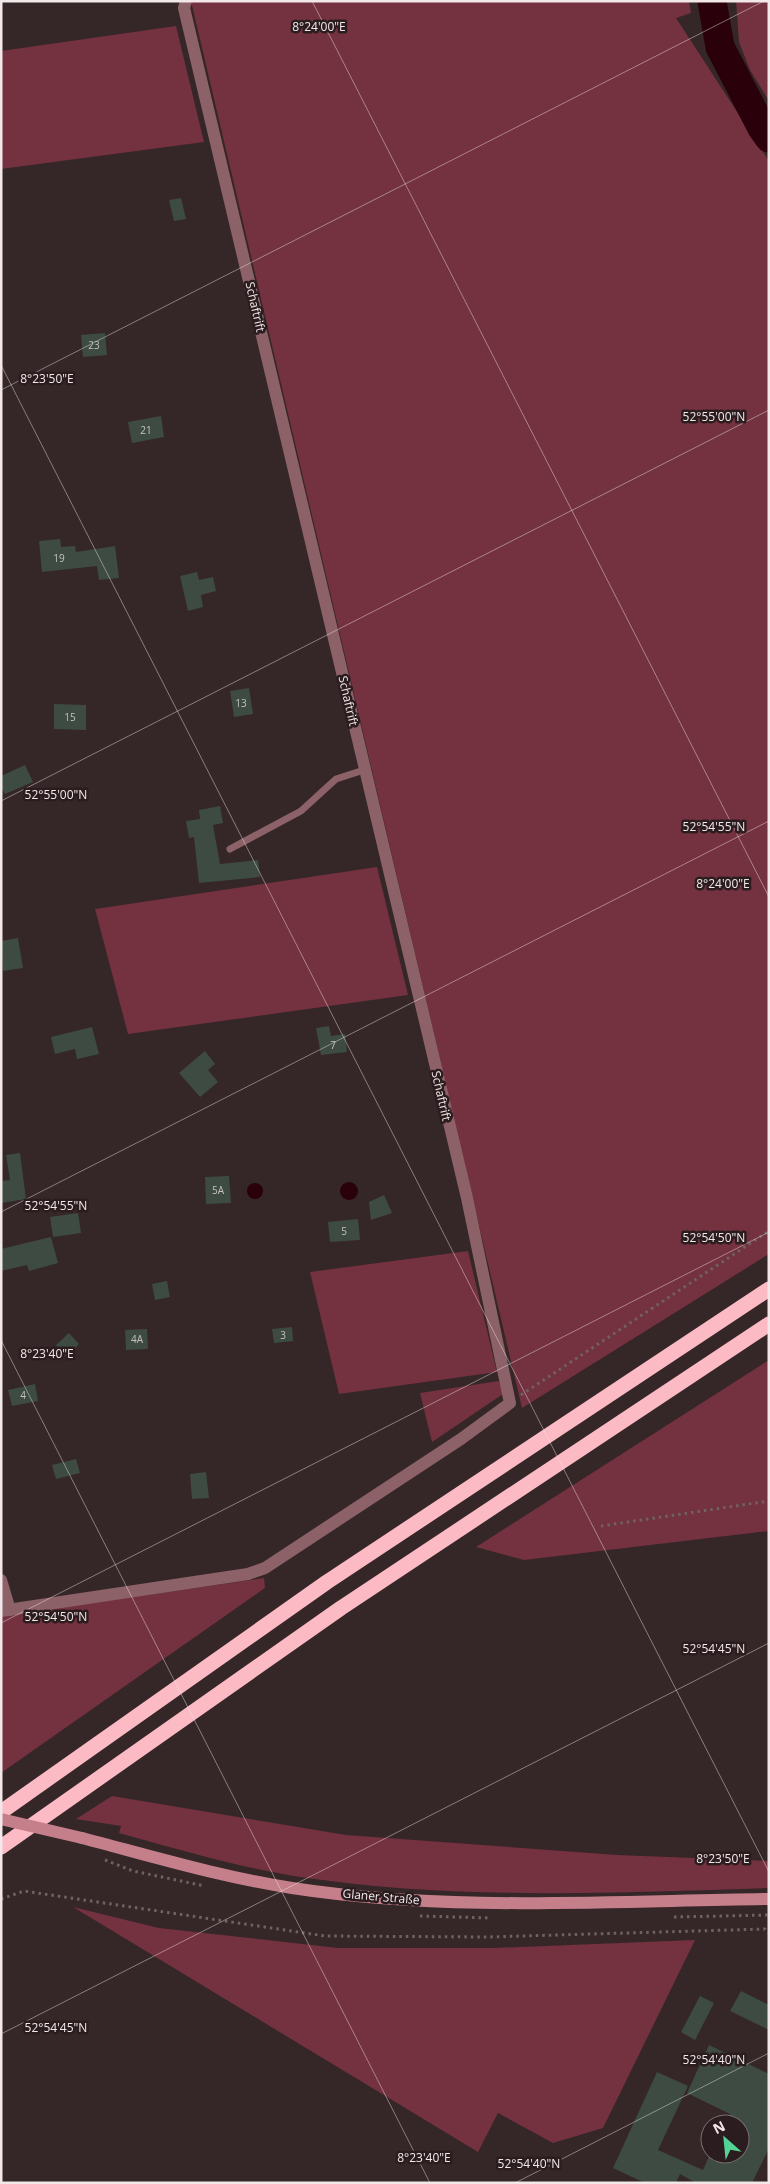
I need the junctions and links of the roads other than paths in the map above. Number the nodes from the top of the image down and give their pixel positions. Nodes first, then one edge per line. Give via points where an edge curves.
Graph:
1 (186, 1) edge
2 (364, 770) junction
3 (230, 849) dead end
4 (769, 1289) edge
5 (769, 1324) edge
6 (1, 1580) edge
7 (6, 1611) edge
8 (1, 1812) edge
9 (1, 1819) edge
10 (1, 1848) edge
11 (769, 1899) edge

1 - 2 street, Schaftrift via 184,8
2 - 3 lane via 336,779 301,811
2 - 7 street, Schaftrift via 467,1198 510,1403 265,1568 248,1574
4 - 8 highway via 327,1582
5 - 10 highway via 341,1608
6 - 7 street
9 - 11 street, Glaner Straße, bridge via 291,1888 373,1897 523,1903

